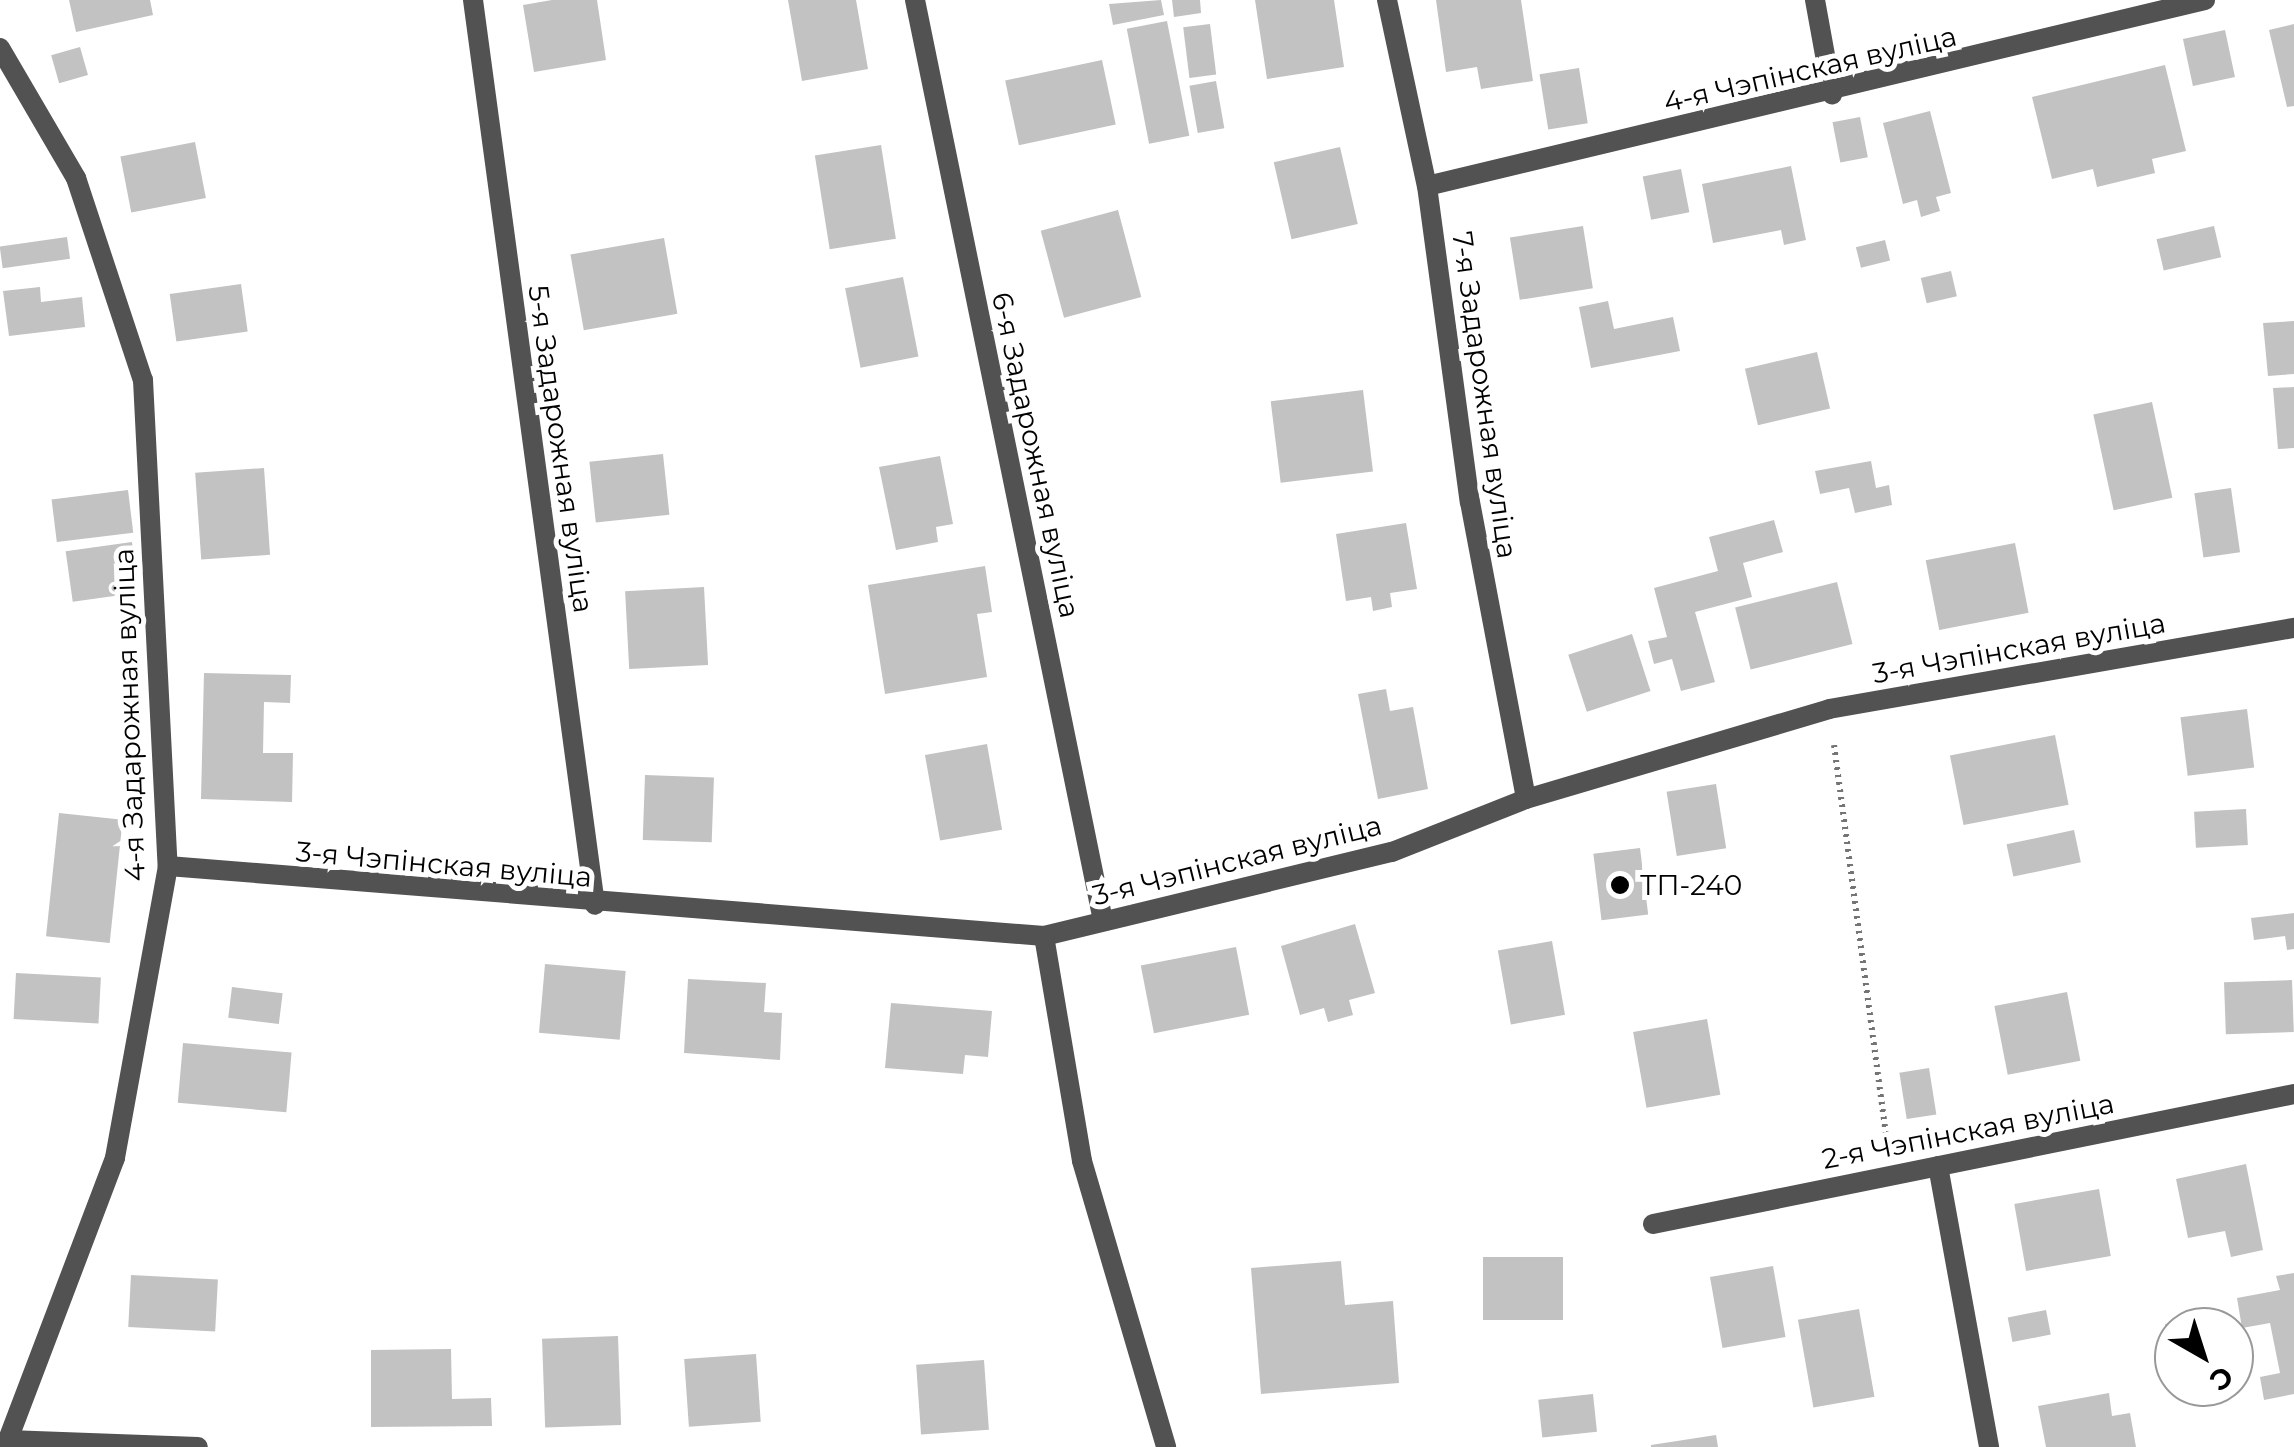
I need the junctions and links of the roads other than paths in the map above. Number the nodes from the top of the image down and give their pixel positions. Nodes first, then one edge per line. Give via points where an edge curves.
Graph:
1 (473, 0) edge
2 (915, 0) edge
3 (1387, 0) edge
4 (1815, 0) edge
5 (2205, 0) edge
6 (0, 48) edge
7 (1832, 94) junction
8 (1427, 186) junction
9 (2294, 628) edge
10 (1526, 799) junction
11 (168, 866) junction
12 (595, 905) junction
13 (1102, 921) junction
14 (1044, 936) junction
15 (2294, 1094) edge
16 (1938, 1166) junction
17 (1653, 1224) dead end
18 (6, 1444) edge
19 (198, 1447) edge
20 (1166, 1447) edge
21 (1989, 1447) edge

1 - 12 street, 5-я Задарожная вуліца
2 - 13 street, 6-я Задарожная вуліца
3 - 8 street, 7-я Задарожная вуліца
4 - 7 street
5 - 7 street, 4-я Чэпінская вуліца
6 - 11 street, 4-я Задарожная вуліца via 76,178 143,380
7 - 8 street, 4-я Чэпінская вуліца
8 - 10 street, 7-я Задарожная вуліца via 1470,502
9 - 10 street, 3-я Чэпінская вуліца via 1829,710
10 - 13 street, 3-я Чэпінская вуліца via 1392,852
11 - 12 street, 3-я Чэпінская вуліца
11 - 18 street, 4-я Задарожная вуліца via 115,1158
12 - 14 street, 3-я Чэпінская вуліца
13 - 14 street, 3-я Чэпінская вуліца
14 - 20 street via 1082,1161
15 - 16 street, 2-я Чэпінская вуліца
16 - 17 street, 2-я Чэпінская вуліца
16 - 21 street
18 - 19 street

